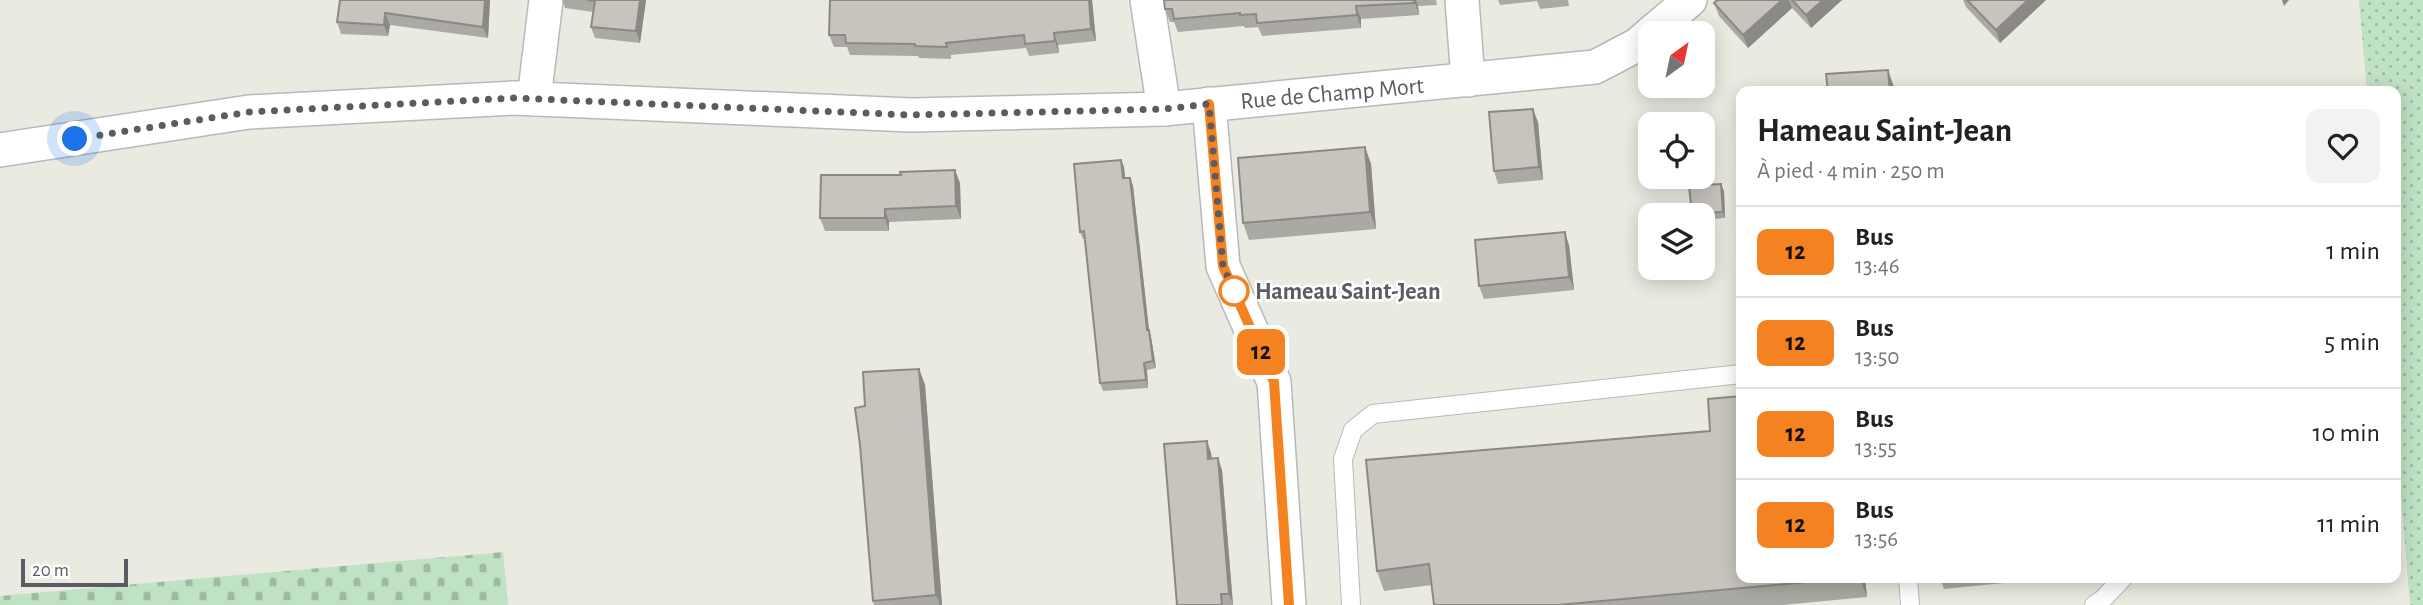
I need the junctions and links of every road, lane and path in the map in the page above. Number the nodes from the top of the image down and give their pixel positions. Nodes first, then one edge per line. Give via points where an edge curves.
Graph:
1 (546, 0) edge
2 (1147, 0) edge
3 (1462, 0) edge
4 (1690, 0) edge
5 (1666, 21) edge
6 (1638, 44) edge
7 (1468, 80) junction
8 (534, 99) junction
9 (1209, 104) junction
10 (1164, 109) junction
11 (0, 150) edge
12 (1736, 375) edge
13 (1908, 583) edge
14 (2118, 583) edge
15 (1289, 605) edge
16 (1351, 605) edge
17 (1910, 605) edge
18 (2094, 605) edge

1 - 8 street
2 - 10 street
3 - 7 street
4 - 5 street, Rue de Champ Mort
6 - 7 street, Rue de Champ Mort via 1595,67
7 - 9 street, Rue de Champ Mort
8 - 10 street, Rue de Champ Mort via 911,115
8 - 11 street, Rue de Champ Mort via 249,112
9 - 10 street, Rue de Champ Mort
9 - 15 street via 1223,266 1274,382
12 - 16 lane via 1373,414 1353,430 1343,459
13 - 17 lane
14 - 18 lane

